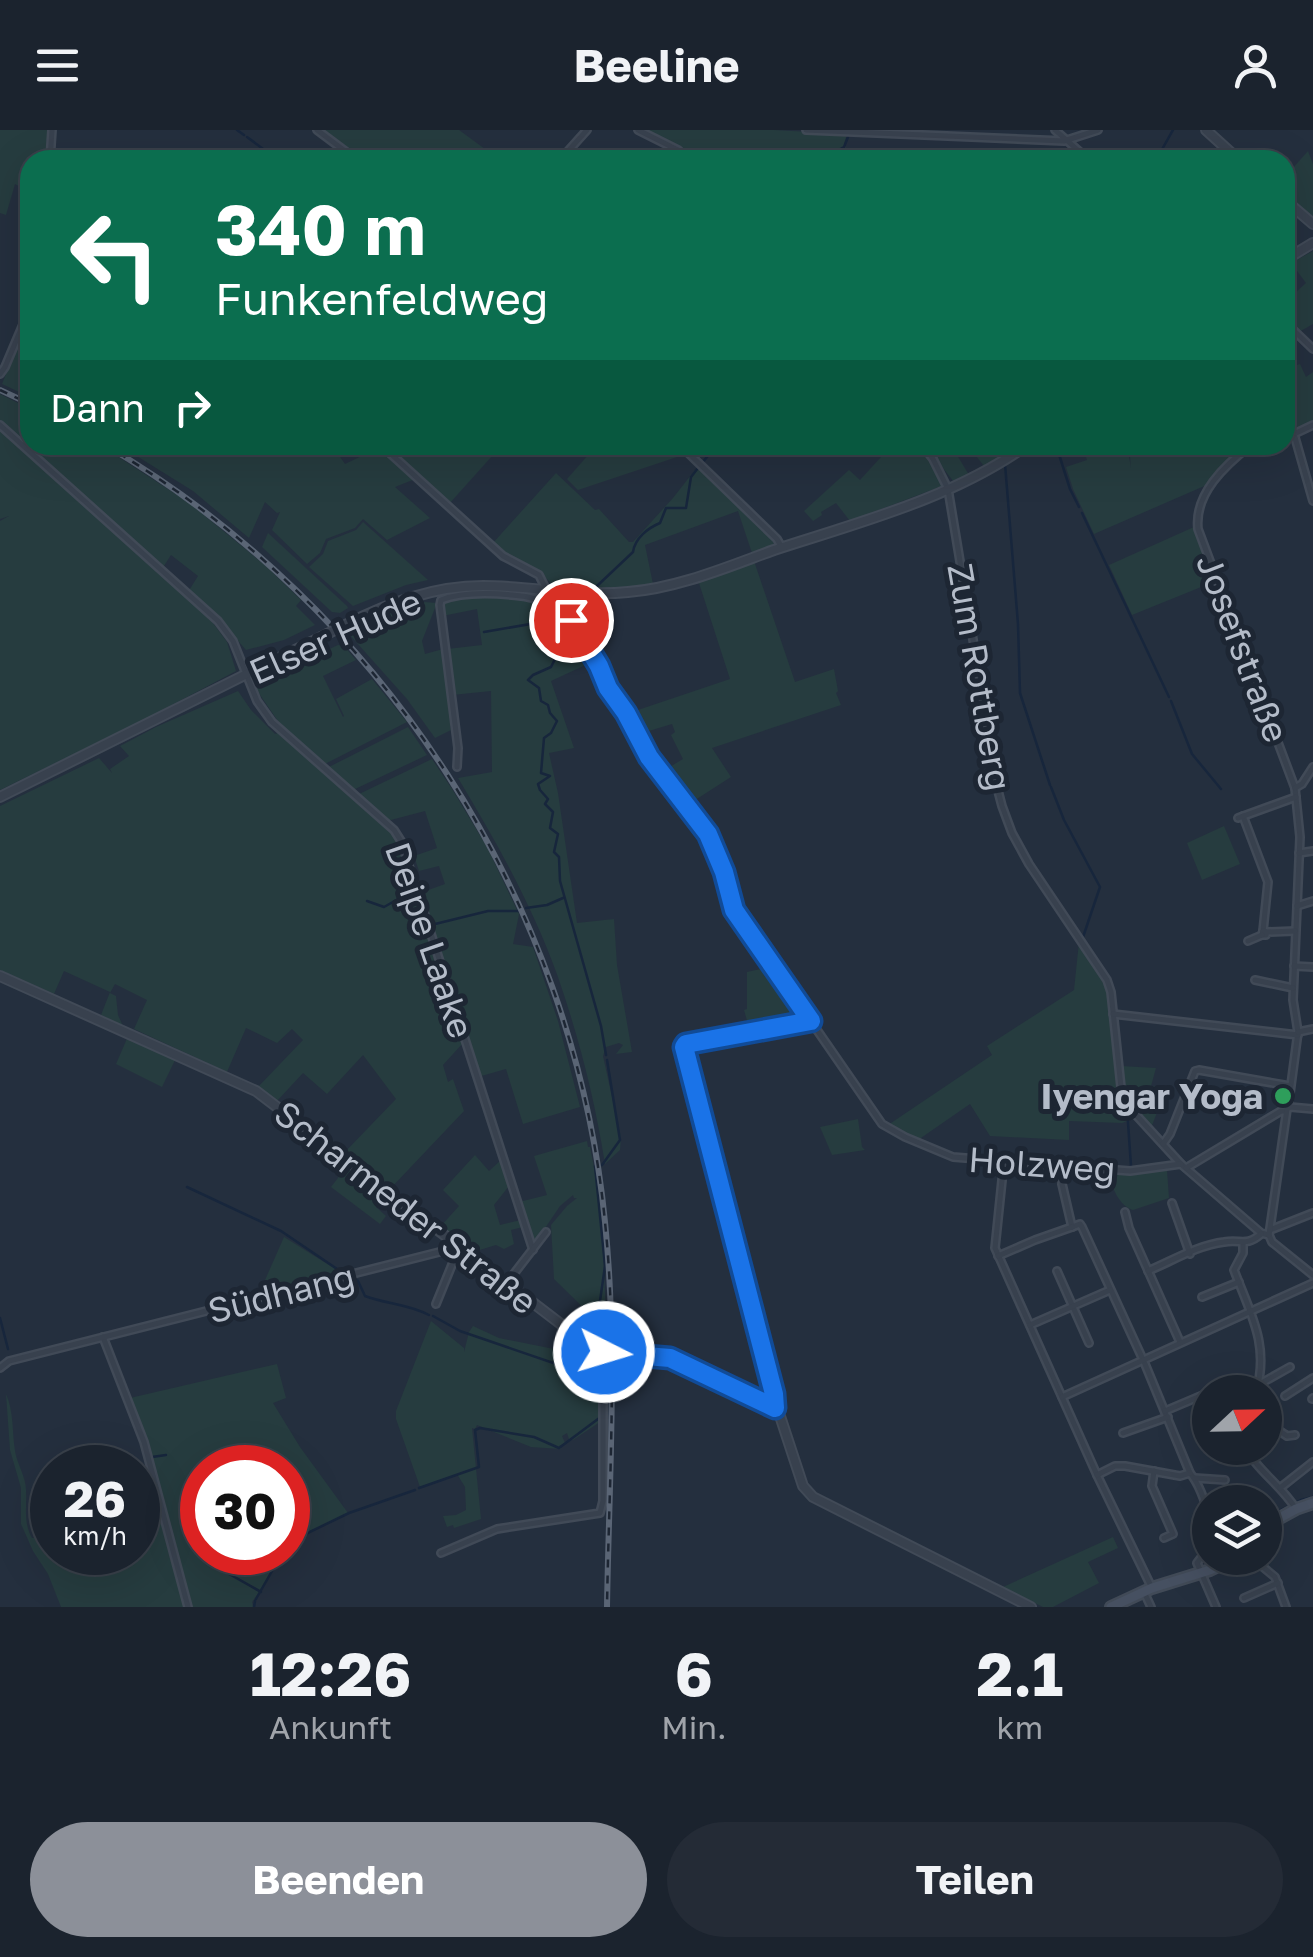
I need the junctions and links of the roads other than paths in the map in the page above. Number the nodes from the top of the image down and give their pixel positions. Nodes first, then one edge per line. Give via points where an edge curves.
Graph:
1 (317, 130) edge
2 (587, 130) edge
3 (638, 130) edge
4 (806, 130) edge
5 (1055, 130) edge
6 (1098, 130) edge
7 (851, 132) edge
8 (1211, 132) edge
9 (1064, 140) junction
10 (344, 150) edge
11 (569, 150) edge
12 (678, 150) edge
13 (1076, 150) edge
14 (1230, 150) edge
15 (1295, 332) edge
16 (20, 333) edge
17 (1313, 349) edge
18 (0, 374) edge
19 (0, 425) edge
20 (20, 443) edge
21 (1295, 447) edge
22 (33, 455) edge
23 (392, 455) edge
24 (690, 455) edge
25 (930, 455) edge
26 (1011, 455) edge
27 (1241, 455) edge
28 (948, 489) junction
29 (1313, 502) edge
30 (782, 548) junction
31 (550, 594) junction
32 (247, 674) junction
33 (457, 766) dead end
34 (1313, 767) edge
35 (1295, 788) junction
36 (0, 797) edge
37 (1296, 797) junction
38 (1313, 852) edge
39 (1300, 853) junction
40 (1313, 901) edge
41 (1297, 906) junction
42 (1295, 930) junction
43 (1264, 932) junction
44 (1248, 941) dead end
45 (1294, 966) junction
46 (1313, 968) edge
47 (0, 976) edge
48 (1255, 980) dead end
49 (1293, 988) junction
50 (1113, 1014) junction
51 (811, 1021) junction
52 (1313, 1029) edge
53 (1298, 1034) junction
54 (1290, 1086) junction
55 (1186, 1096) junction
56 (1236, 1103) dead end
57 (1287, 1109) junction
58 (1313, 1109) edge
59 (1162, 1144) junction
60 (1004, 1161) junction
61 (1064, 1166) junction
62 (1183, 1166) junction
63 (1172, 1203) dead end
64 (1125, 1212) dead end
65 (1313, 1212) edge
66 (1072, 1227) junction
67 (546, 1232) dead end
68 (1266, 1233) junction
69 (1243, 1243) junction
70 (459, 1247) junction
71 (533, 1250) junction
72 (1190, 1254) junction
73 (998, 1256) junction
74 (1057, 1271) dead end
75 (1148, 1271) junction
76 (1313, 1275) edge
77 (1239, 1282) junction
78 (1313, 1283) edge
79 (506, 1284) junction
80 (1110, 1290) junction
81 (1202, 1297) dead end
82 (436, 1304) dead end
83 (1073, 1306) junction
84 (1252, 1312) junction
85 (1030, 1325) junction
86 (103, 1337) junction
87 (1089, 1344) dead end
88 (1180, 1344) junction
89 (603, 1350) junction
90 (1143, 1360) junction
91 (1286, 1366) dead end
92 (0, 1368) edge
93 (1259, 1375) edge
94 (1275, 1375) edge
95 (1313, 1378) edge
96 (1289, 1396) dead end
97 (1062, 1397) junction
98 (1192, 1401) edge
99 (775, 1408) junction
100 (1166, 1414) junction
101 (1282, 1432) edge
102 (1123, 1434) dead end
103 (1296, 1435) dead end
104 (1312, 1461) edge
105 (1257, 1465) edge
106 (1154, 1471) junction
107 (1098, 1475) junction
108 (1192, 1476) junction
109 (1225, 1480) dead end
110 (1196, 1485) edge
111 (1277, 1485) edge
112 (1282, 1486) edge
113 (1282, 1491) edge
114 (1313, 1503) edge
115 (1294, 1506) junction
116 (1282, 1514) edge
117 (1164, 1538) dead end
118 (442, 1553) dead end
119 (1195, 1575) edge
120 (1203, 1575) edge
121 (1273, 1575) edge
122 (1278, 1583) junction
123 (1148, 1589) junction
124 (1244, 1598) dead end
125 (188, 1607) edge
126 (1031, 1607) edge
127 (1111, 1607) edge
128 (1150, 1607) edge
129 (1216, 1607) edge
130 (1286, 1607) edge

1 - 10 street
2 - 11 street
3 - 12 street
4 - 7 street
5 - 9 street
6 - 9 street
7 - 9 street
8 - 14 street
9 - 13 street
15 - 17 street
16 - 18 street
19 - 20 street, Deipe Laake
21 - 29 street
22 - 32 street, Deipe Laake via 218,621
23 - 31 street, Holzweg via 503,556 539,575
24 - 30 street
25 - 28 street, Zum Rottberg
26 - 28 street, Elser Hude
27 - 35 street, Josefstraße via 1204,495 1198,529
28 - 30 street, Elser Hude
28 - 50 street, Zum Rottberg via 1002,806 1030,864 1107,980
30 - 31 street, Elser Hude via 648,590
31 - 32 street, Elser Hude, bridge via 482,586 442,590 393,603
31 - 33 street via 545,602 498,594 442,600
31 - 51 street, Holzweg via 649,757 708,834 734,910
32 - 36 street, Elser Hude
32 - 71 street, Deipe Laake via 272,722 401,841
34 - 35 street
35 - 37 street, Josefstraße
37 - 39 street, Josefstraße
37 - 43 street via 1240,818 1268,882
38 - 39 street
39 - 41 street, Josefstraße
40 - 41 street
41 - 42 street, Josefstraße
42 - 43 street
42 - 45 street, Josefstraße
43 - 44 street
45 - 46 street
45 - 49 street, Josefstraße
47 - 70 street, Scharmeder Straße via 252,1089
48 - 49 street
49 - 53 street, Josefstraße
50 - 53 street
50 - 59 street, Zum Rottberg via 1123,1096
51 - 60 street, Holzweg via 887,1128 947,1156
51 - 99 street via 684,1047
52 - 53 street
53 - 54 street, Josefstraße
54 - 55 street via 1199,1070
54 - 57 street, Josefstraße
55 - 56 street
55 - 59 street
57 - 58 street
57 - 62 street
57 - 68 street, Josefstraße
59 - 62 street, Zum Rottberg
60 - 61 street, Holzweg
60 - 73 street
61 - 62 street, Holzweg
61 - 66 street
62 - 68 street, Zum Rottberg
63 - 72 street
64 - 75 street
65 - 68 street
66 - 73 street
66 - 80 street via 1082,1227
67 - 71 street
68 - 69 street
68 - 76 street, Zum Rottberg
69 - 72 street via 1228,1241
69 - 77 street via 1235,1268
70 - 79 street, Scharmeder Straße
70 - 82 street
70 - 86 street, Südhang
71 - 79 street
72 - 75 street
73 - 85 street
74 - 83 street
75 - 88 street
77 - 81 street
77 - 84 street
78 - 84 street
79 - 89 street, Scharmeder Straße
80 - 83 street
80 - 90 street
83 - 85 street
83 - 87 street
84 - 88 street
84 - 93 street
85 - 97 street
86 - 92 street, Südhang
86 - 125 street via 144,1442
88 - 90 street
89 - 99 street, Scharmeder Straße via 670,1358
89 - 118 street via 600,1513 497,1529
90 - 97 street
90 - 100 street
91 - 94 street
95 - 96 street
97 - 107 street
98 - 100 street
99 - 126 street via 813,1497
100 - 102 street
100 - 108 street
101 - 103 street
104 - 112 street
105 - 111 street
106 - 107 street via 1116,1466
106 - 108 street
106 - 117 street via 1152,1486 1175,1534
107 - 123 street
108 - 109 street
108 - 110 street
113 - 115 street
114 - 115 main road
115 - 116 main road
119 - 123 main road
120 - 129 street
121 - 122 street
122 - 124 street
122 - 130 street
123 - 127 main road
123 - 128 street

